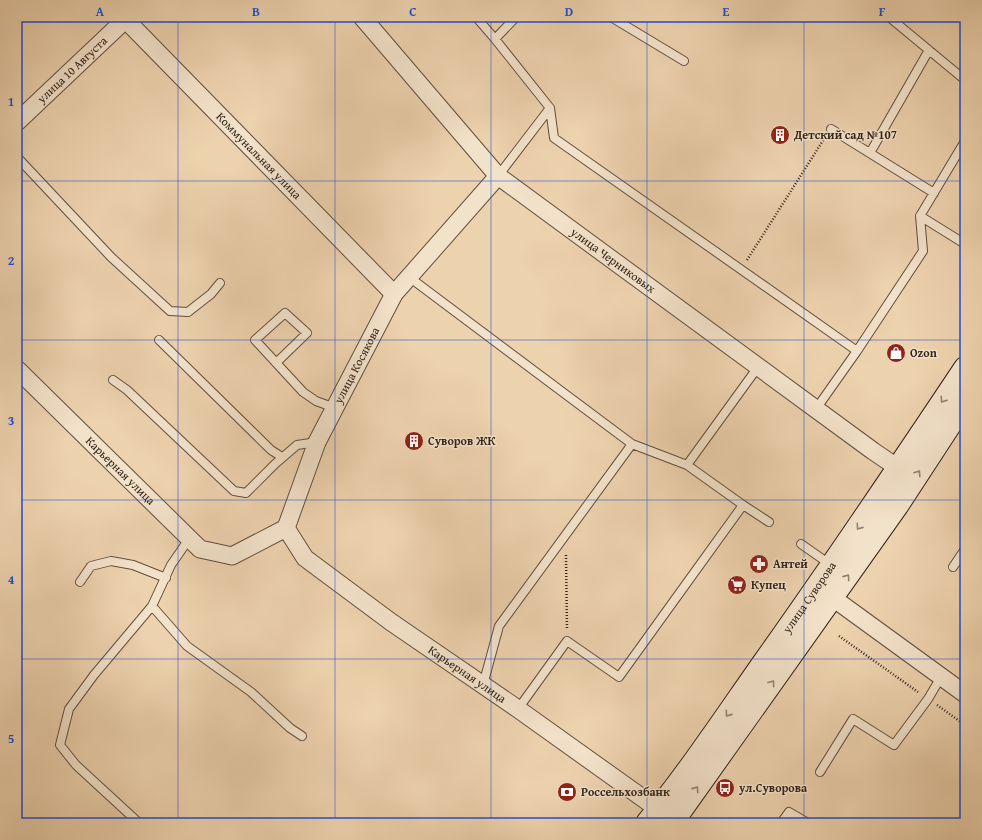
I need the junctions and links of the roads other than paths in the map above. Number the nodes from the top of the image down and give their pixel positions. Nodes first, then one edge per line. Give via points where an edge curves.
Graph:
1 (362, 17) edge
2 (476, 17) edge
3 (516, 17) edge
4 (611, 17) edge
5 (889, 17) edge
6 (125, 18) edge
7 (495, 39) junction
8 (929, 50) junction
9 (684, 62) dead end
10 (965, 80) edge
11 (550, 108) junction
12 (17, 122) edge
13 (831, 129) road end
14 (965, 141) edge
15 (870, 153) junction
16 (17, 157) edge
17 (498, 176) junction
18 (934, 193) junction
19 (920, 216) junction
20 (965, 244) edge
21 (409, 277) junction
22 (220, 283) dead end
23 (394, 294) junction
24 (159, 340) dead end
25 (857, 351) junction
26 (276, 363) junction
27 (758, 367) junction
28 (965, 368) edge
29 (17, 369) edge
30 (113, 380) dead end
31 (335, 408) junction
32 (816, 409) junction
33 (962, 413) edge
34 (317, 442) junction
35 (632, 444) junction
36 (282, 457) junction
37 (687, 465) junction
38 (898, 468) junction
39 (743, 505) junction
40 (769, 522) dead end
41 (286, 528) junction
42 (189, 539) junction
43 (800, 544) dead end
44 (965, 549) edge
45 (832, 566) junction
46 (953, 567) dead end
47 (166, 578) junction
48 (80, 582) dead end
49 (832, 598) junction
50 (152, 606) junction
51 (941, 677) junction
52 (483, 685) junction
53 (965, 694) edge
54 (518, 709) junction
55 (302, 736) dead end
56 (820, 772) dead end
57 (666, 820) edge
58 (139, 823) edge
59 (781, 823) edge
60 (808, 823) edge

1 - 17 street, улица Черниковых
2 - 7 lane
3 - 7 lane
4 - 9 lane
5 - 8 lane
6 - 12 street, улица 10 Августа
6 - 23 street, Коммунальная улица
7 - 11 lane
8 - 10 lane
8 - 15 lane
11 - 17 lane
11 - 25 lane via 554,138
13 - 15 lane
14 - 18 lane
15 - 18 lane
16 - 22 lane via 111,257 170,311 188,312 211,294
17 - 21 street, улица Косякова
17 - 27 street, улица Черниковых
18 - 19 lane
19 - 20 lane
19 - 25 lane via 923,250
21 - 23 street, улица Косякова
21 - 35 lane
23 - 31 street, улица Косякова
24 - 36 lane via 271,450
25 - 32 lane
26 - 26 lane via 255,340 285,313 308,333
26 - 31 lane via 303,392 316,401
27 - 32 street, улица Черниковых
27 - 37 lane
28 -> 38 main road, улица Суворова
29 - 42 street, Карьерная улица
30 - 36 lane via 127,390 234,491 246,493
31 - 34 street, улица Косякова
32 - 38 street, улица Черниковых
49 -> 33 main road, улица Суворова
34 - 36 lane via 297,445
34 - 41 street, улица Косякова
35 - 37 lane
35 - 52 lane via 500,626
37 - 39 lane
38 -> 45 main road, улица Суворова
39 - 40 lane
39 - 54 lane via 619,677 567,640
41 - 42 street, Карьерная улица via 232,556 200,549
41 - 52 street, Карьерная улица via 305,558 391,622
42 - 47 lane
43 - 45 lane
44 - 46 lane
45 -> 57 main road, улица Суворова via 722,723
47 - 48 lane via 133,565 111,561 91,566
47 - 50 lane
49 - 51 street
57 -> 49 main road, улица Суворова
50 - 55 lane via 187,646 251,692
50 - 58 lane via 69,709 60,745 76,765
51 - 53 street
51 - 56 lane via 894,745 853,719
52 - 54 street, Карьерная улица
54 - 57 street, Карьерная улица
59 - 60 lane via 789,812

